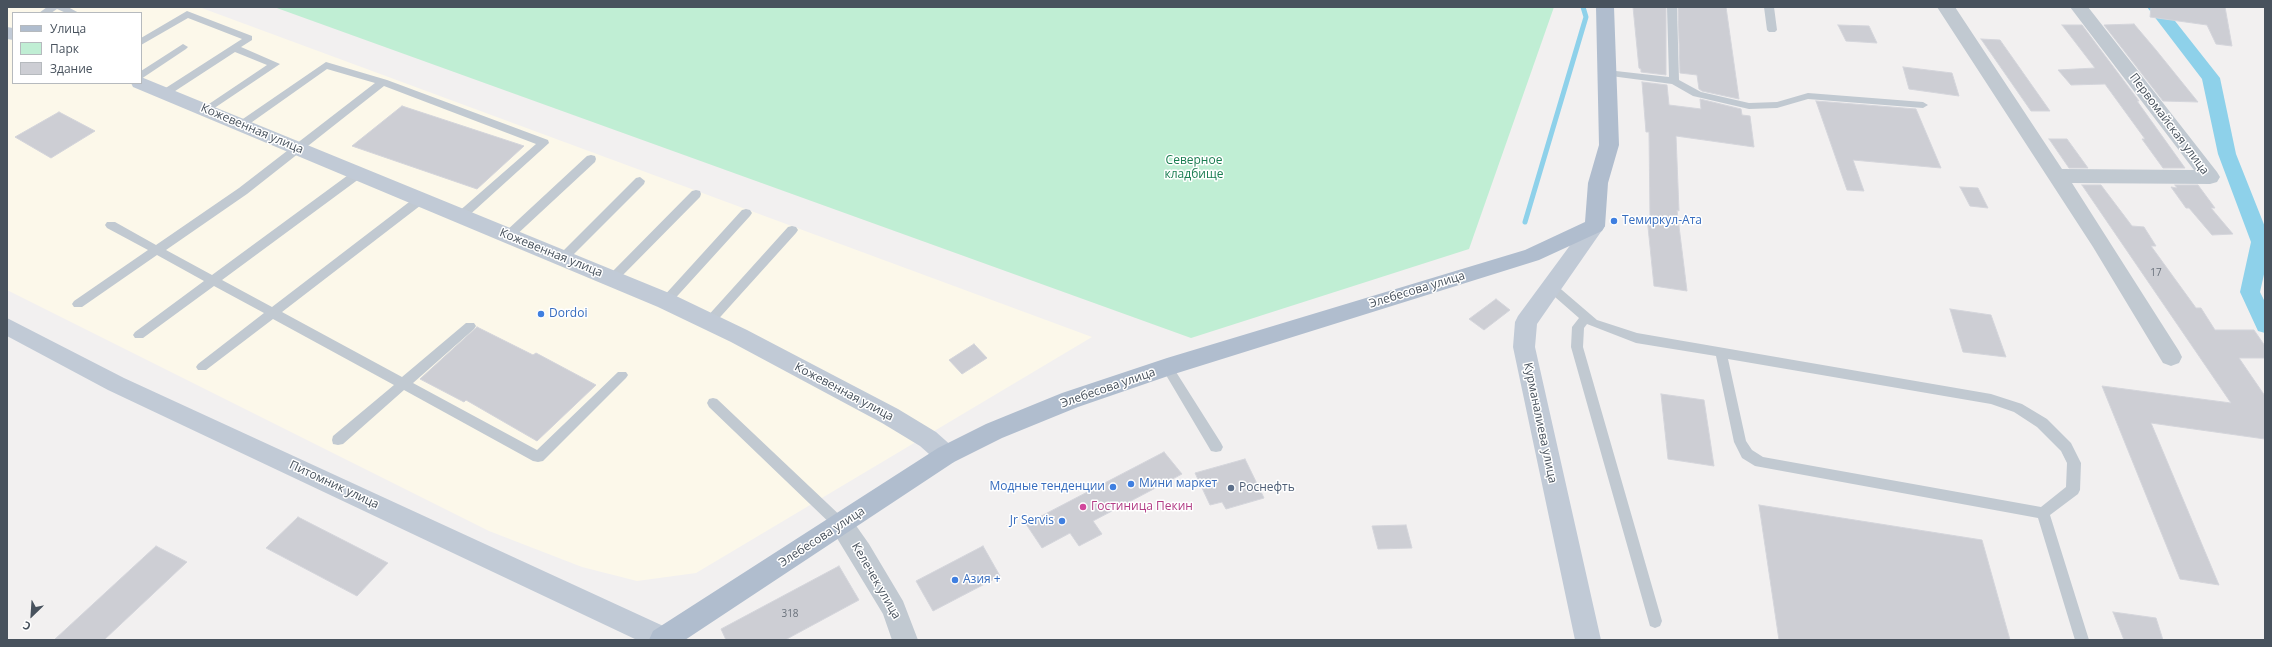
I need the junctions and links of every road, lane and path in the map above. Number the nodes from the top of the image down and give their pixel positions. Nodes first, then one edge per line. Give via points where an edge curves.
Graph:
1 (60, 7) edge
2 (1605, 7) edge
3 (1672, 7) edge
4 (1769, 7) edge
5 (1946, 7) edge
6 (2079, 7) edge
7 (72, 12) edge
8 (1772, 30) dead end
9 (142, 41) edge
10 (183, 47) dead end
11 (234, 48) junction
12 (1607, 73) junction
13 (142, 75) edge
14 (1674, 81) junction
15 (383, 82) junction
16 (142, 84) edge
17 (165, 93) junction
18 (1923, 105) dead end
19 (207, 110) junction
20 (241, 125) junction
21 (296, 148) junction
22 (591, 159) dead end
23 (359, 173) junction
24 (2056, 176) junction
25 (640, 181) dead end
26 (696, 194) dead end
27 (421, 199) junction
28 (746, 213) dead end
29 (461, 216) junction
30 (111, 225) dead end
31 (1595, 226) junction
32 (792, 230) dead end
33 (509, 236) junction
34 (158, 250) junction
35 (563, 258) junction
36 (613, 278) junction
37 (213, 281) junction
38 (1551, 287) junction
39 (666, 301) junction
40 (78, 304) dead end
41 (272, 312) junction
42 (1585, 318) junction
43 (709, 322) junction
44 (7, 326) edge
45 (470, 326) dead end
46 (139, 335) dead end
47 (1721, 353) junction
48 (2171, 356) dead end
49 (202, 367) dead end
50 (1167, 367) junction
51 (622, 375) dead end
52 (403, 384) junction
53 (713, 403) dead end
54 (338, 440) dead end
55 (1216, 446) dead end
56 (946, 455) junction
57 (2043, 513) junction
58 (841, 525) junction
59 (1655, 621) dead end
60 (663, 640) edge
61 (905, 640) edge
62 (1588, 640) edge
63 (2082, 640) edge

1 - 7 lane
2 - 12 main road
3 - 14 lane
4 - 8 lane
5 - 24 street
6 - 24 street, Первомайская улица via 2210,177
9 - 11 lane via 186,14 249,38
10 - 13 lane
11 - 17 lane
11 - 19 lane via 275,64
12 - 14 lane
12 - 31 main road via 1609,145 1598,183
14 - 18 lane via 1703,96 1749,106 1777,105 1808,96
15 - 20 lane via 326,64
15 - 21 lane
15 - 29 lane via 544,142
16 - 17 street, Кожевенная улица
17 - 19 street, Кожевенная улица
19 - 20 street, Кожевенная улица
20 - 21 street, Кожевенная улица
21 - 23 street, Кожевенная улица
21 - 34 lane via 243,190
22 - 33 lane
23 - 27 street, Кожевенная улица
23 - 37 lane
24 - 48 street
25 - 35 lane
26 - 36 lane
27 - 29 street, Кожевенная улица
27 - 41 lane
28 - 39 lane
29 - 33 street, Кожевенная улица
30 - 34 lane
31 - 38 street, Курманалиева улица
31 - 50 main road, Элебесова улица via 1532,255
32 - 43 lane
33 - 35 street, Кожевенная улица
34 - 37 lane
34 - 40 lane
35 - 36 street, Кожевенная улица
36 - 39 street, Кожевенная улица
37 - 41 lane
37 - 46 lane
38 - 42 lane
38 - 62 street, Курманалиева улица via 1526,322 1524,347
39 - 43 street, Кожевенная улица
41 - 49 lane
41 - 52 lane
42 - 47 lane via 1636,338
42 - 59 lane via 1578,327 1576,347
43 - 56 street, Кожевенная улица via 890,416 928,439
44 - 60 street, Питомник улица via 116,384
45 - 52 lane
47 - 57 lane via 1740,442 1747,454 1760,462
47 - 57 lane via 1991,399 2018,408 2047,427 2066,447 2074,463 2073,490
50 - 55 lane
50 - 56 main road, Элебесова улица via 1027,417
51 - 52 lane via 538,457
52 - 54 lane
53 - 58 lane
56 - 58 main road, Элебесова улица
57 - 63 lane
58 - 60 main road, Элебесова улица
58 - 61 street, Келечек улица via 894,610

